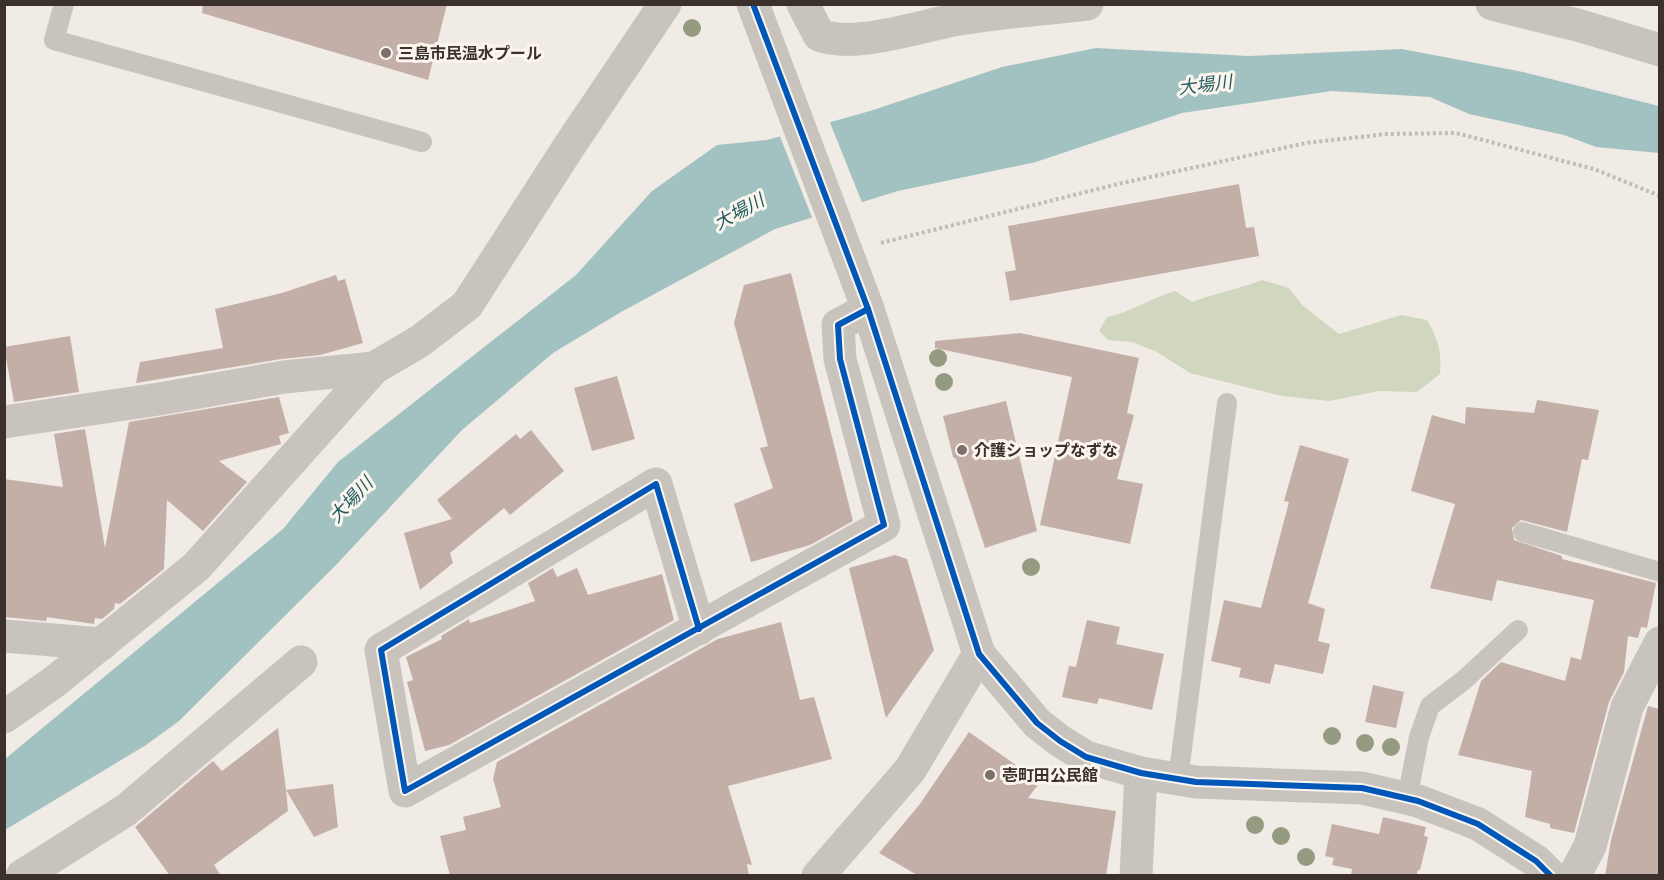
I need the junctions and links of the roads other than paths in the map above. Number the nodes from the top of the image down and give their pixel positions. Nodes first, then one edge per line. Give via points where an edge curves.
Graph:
1 (64, 4) edge
2 (665, 4) edge
3 (803, 4) edge
4 (1087, 4) edge
5 (1492, 4) edge
6 (754, 6) edge
7 (1659, 50) edge
8 (422, 142) dead end
9 (868, 309) junction
10 (375, 368) junction
11 (1227, 403) dead end
12 (4, 422) edge
13 (1523, 532) dead end
14 (1659, 572) edge
15 (699, 629) junction
16 (1518, 630) dead end
17 (4, 636) edge
18 (1659, 643) edge
19 (102, 644) junction
20 (979, 654) junction
21 (301, 662) dead end
22 (4, 717) edge
23 (1141, 773) junction
24 (1178, 779) junction
25 (1407, 799) junction
26 (22, 876) edge
27 (818, 876) edge
28 (1136, 876) edge
29 (1551, 876) edge
30 (1574, 876) edge

1 - 8 lane via 54,40
2 - 10 street via 467,305
3 - 4 street via 819,35 832,40
5 - 7 street
6 - 9 street
9 - 15 street via 838,325 840,359 884,525
9 - 20 street
10 - 12 street via 284,377
10 - 19 street via 196,567
11 - 24 lane
13 - 14 lane
15 - 15 street via 476,752 405,791 381,650 656,484
16 - 25 lane via 1430,706 1419,737
17 - 19 street
18 - 30 street via 1628,707 1590,846
19 - 22 street
20 - 23 street via 1037,723 1060,741 1086,757
20 - 27 street via 910,770
21 - 26 street via 126,810
23 - 24 street
23 - 28 street
24 - 25 street via 1362,788
25 - 29 street via 1478,824 1536,861

